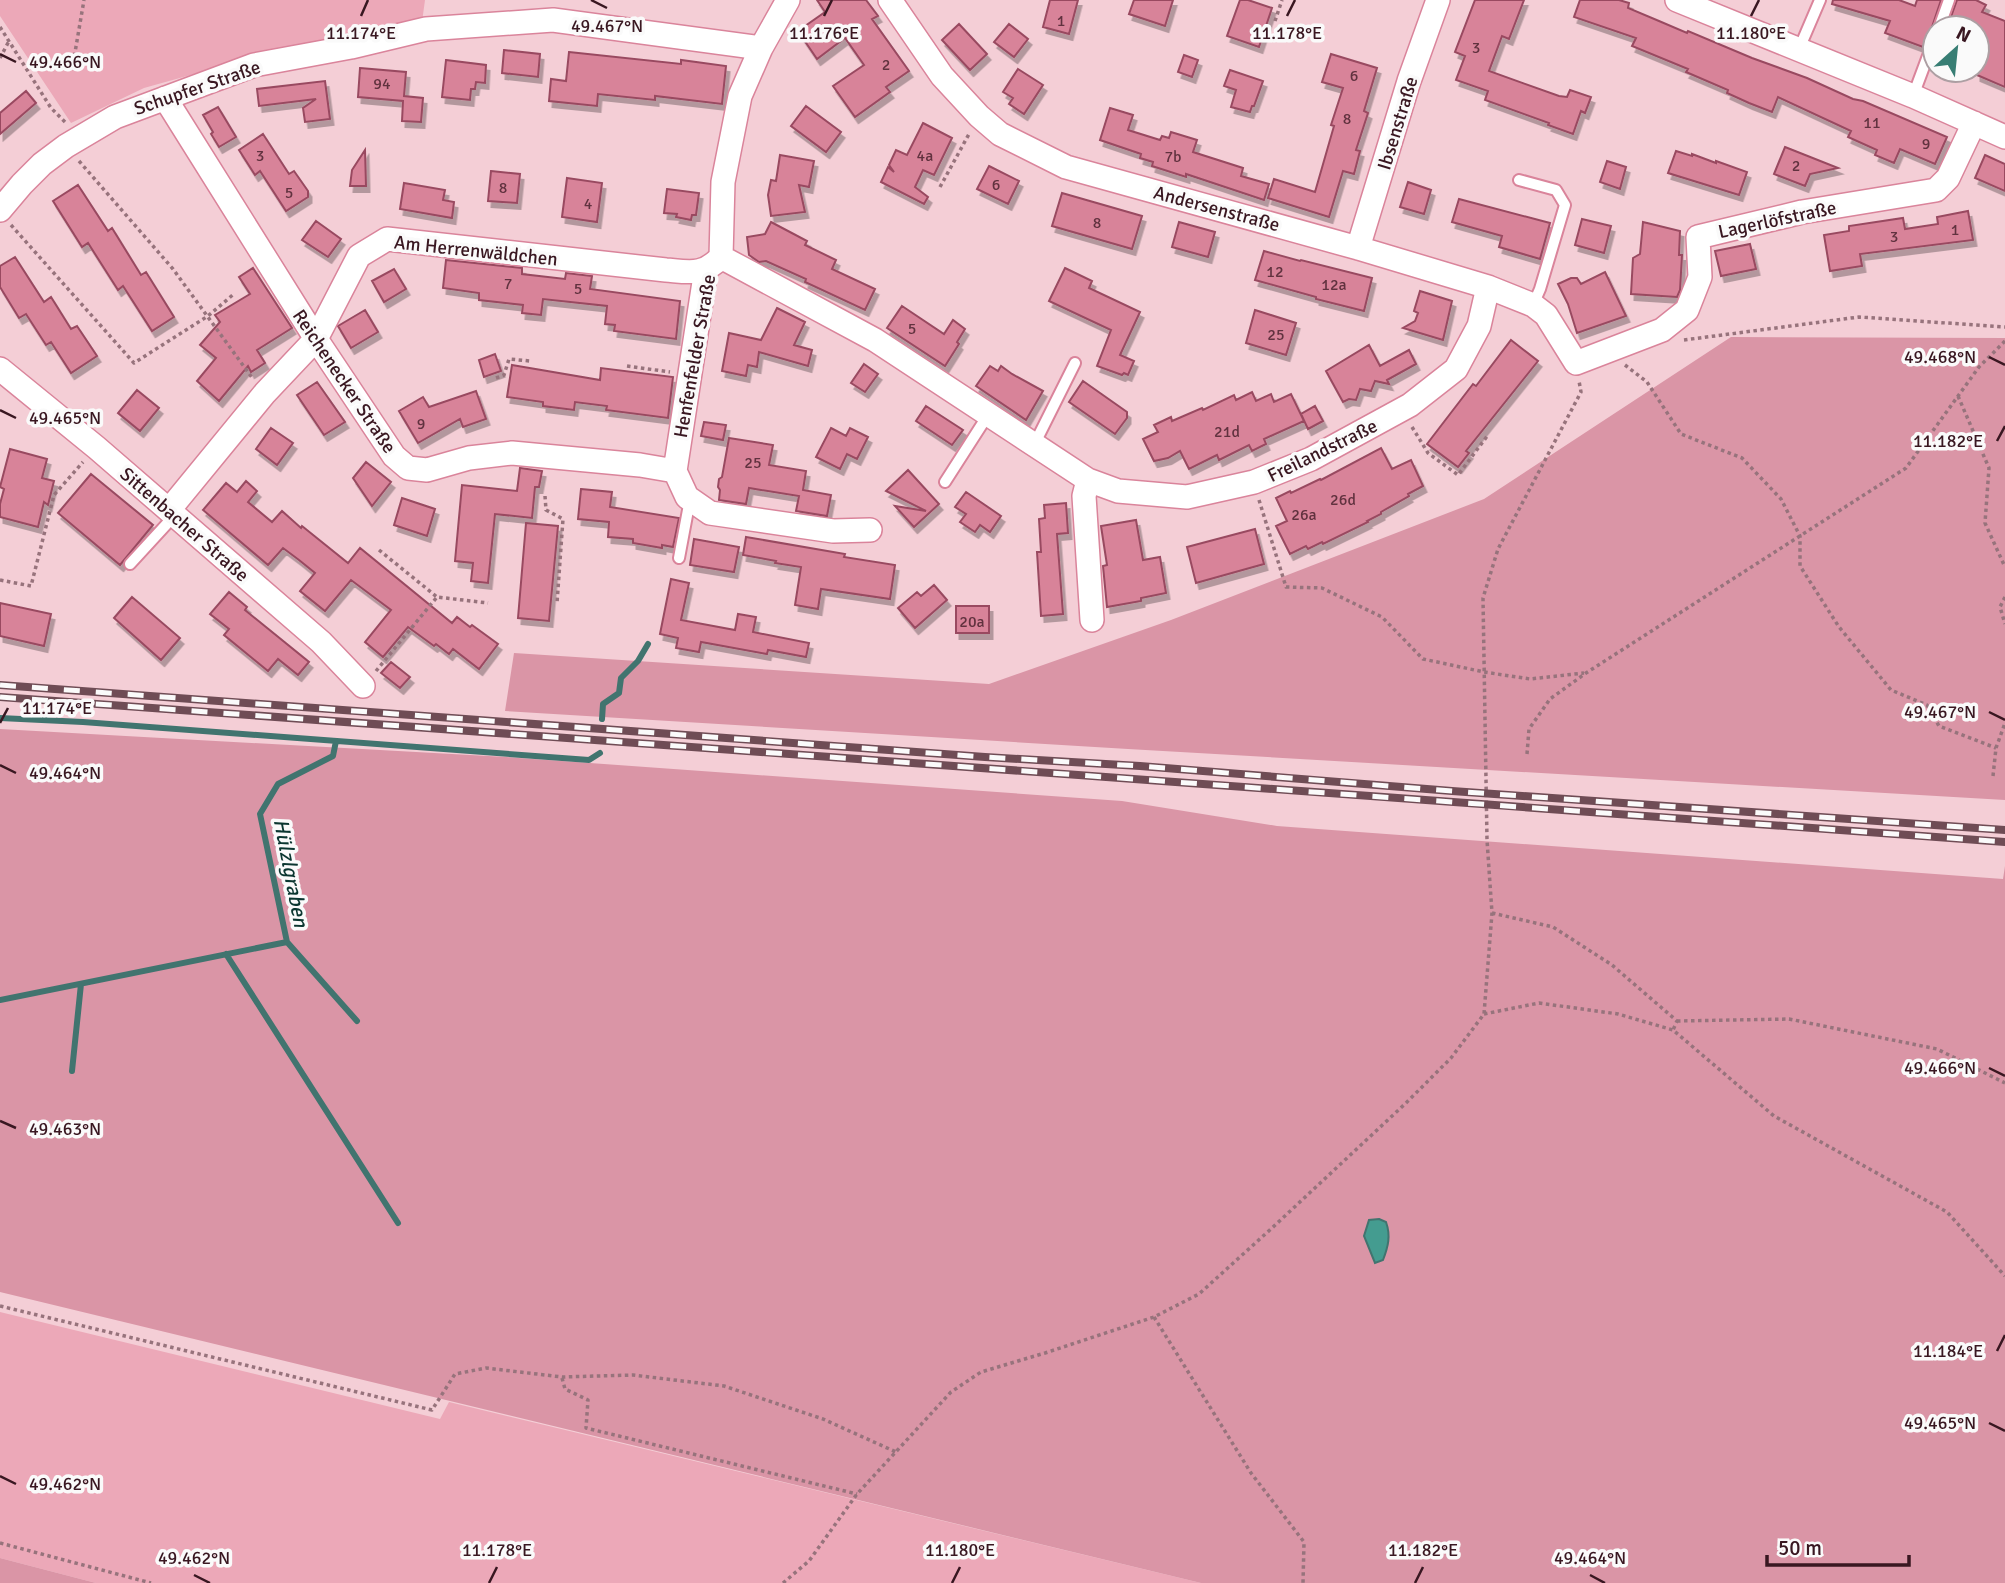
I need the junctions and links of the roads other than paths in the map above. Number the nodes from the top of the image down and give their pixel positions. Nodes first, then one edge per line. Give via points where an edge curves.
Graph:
1 (788, 0) edge
2 (890, 0) edge
3 (1438, 0) edge
4 (1677, 0) edge
5 (1820, 0) edge
6 (761, 48) junction
7 (1799, 49) junction
8 (1921, 75) edge
9 (1913, 96) junction
10 (165, 98) junction
11 (1973, 123) junction
12 (2005, 137) edge
13 (1519, 180) dead end
14 (4, 217) edge
15 (1358, 248) junction
16 (713, 263) junction
17 (1488, 288) junction
18 (1533, 305) junction
19 (316, 339) junction
20 (1075, 363) dead end
21 (1576, 363) joint
22 (0, 369) edge
23 (988, 415) junction
24 (1034, 445) junction
25 (675, 471) junction
26 (1088, 480) junction
27 (945, 482) dead end
28 (692, 501) junction
29 (172, 513) junction
30 (870, 530) dead end
31 (679, 558) dead end
32 (130, 564) dead end
33 (1092, 620) dead end
34 (363, 686) road end

1 - 6 street, Henfenfelder Straße
2 - 15 street, Andersenstraße via 942,76 1000,134 1066,167
3 - 15 street, Ibsenstraße
4 - 7 street
5 - 7 lane
6 - 10 street, Schupfer Straße via 553,20 426,29 254,65
6 - 16 street, Henfenfelder Straße via 740,96
7 - 9 street
8 - 9 lane
9 - 11 street
10 - 14 street, Schupfer Straße via 115,117 35,170
10 - 19 street, Reichenecker Straße
11 - 12 street
11 - 21 street, Lagerlöfstraße via 1948,178 1936,190 1802,212 1698,237 1700,277 1687,310 1662,330
13 - 18 lane via 1556,190 1565,205
15 - 17 street, Andersenstraße
16 - 19 street, Am Herrenwäldchen via 698,272 666,270 387,239 359,256
16 - 23 street, Freilandstraße via 876,340
16 - 25 street, Henfenfelder Straße
17 - 18 street, Andersenstraße
17 - 26 street, Freilandstraße via 1479,326 1456,369 1402,410 1311,459 1254,482 1187,497 1118,491
18 - 21 street, Andersenstraße via 1546,315
19 - 25 street, Reichenecker Straße via 394,456 408,468 427,470 469,458 512,453
19 - 29 street, Am Herrenwäldchen via 265,393
20 - 24 lane
22 - 29 street, Sittenbacher Straße
23 - 24 street, Freilandstraße
23 - 27 lane
24 - 26 street, Freilandstraße
25 - 28 street
26 - 33 street via 1084,496
28 - 30 street via 710,513 833,531
28 - 31 lane
29 - 32 lane
29 - 34 street, Sittenbacher Straße via 321,642

